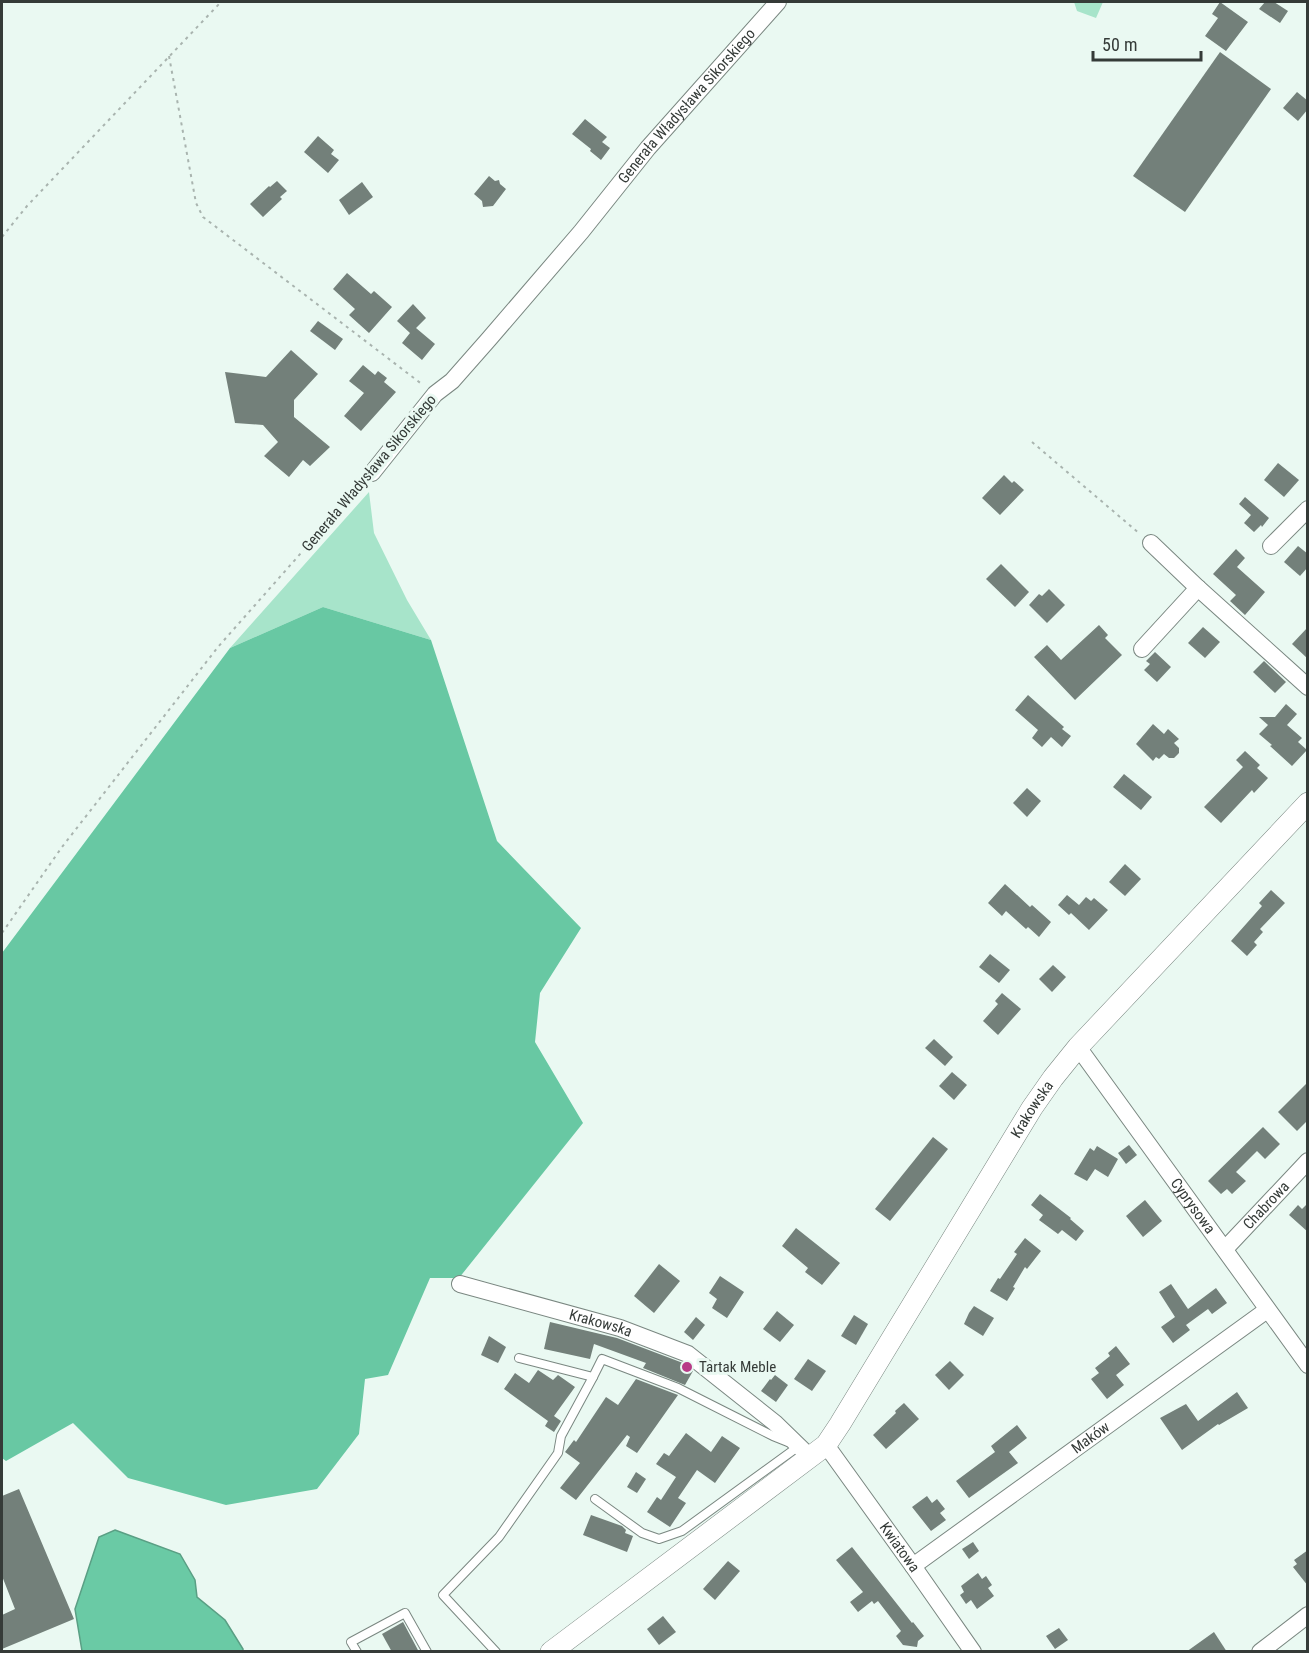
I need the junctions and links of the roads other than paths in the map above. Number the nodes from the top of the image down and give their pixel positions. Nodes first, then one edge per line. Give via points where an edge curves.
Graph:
1 (778, 2) edge
2 (372, 473) road end
3 (1308, 508) edge
4 (1151, 543) road end
5 (1271, 546) dead end
6 (1198, 588) junction
7 (1142, 649) dead end
8 (1308, 687) edge
9 (1308, 803) edge
10 (1078, 1047) junction
11 (1308, 1161) edge
12 (1225, 1249) junction
13 (460, 1284) dead end
14 (1267, 1310) junction
15 (519, 1358) dead end
16 (1308, 1365) edge
17 (593, 1377) junction
18 (812, 1450) junction
19 (595, 1499) dead end
20 (913, 1566) junction
21 (1308, 1615) edge
22 (357, 1652) edge
23 (427, 1652) edge
24 (496, 1652) edge
25 (551, 1652) edge
26 (973, 1652) edge
27 (1260, 1652) edge

1 - 2 street, Generała Władysława Sikorskiego via 648,148 489,339 452,381 435,394
3 - 5 street
4 - 6 street
6 - 7 street
6 - 8 street
9 - 10 street, Krakowska
10 - 12 street, Cyprysowa
10 - 18 street, Krakowska via 1032,1108 840,1424
11 - 12 street, Chabrowa
12 - 14 street, Cyprysowa
13 - 18 street, Krakowska via 620,1328 688,1354
14 - 16 street, Cyprysowa
14 - 20 street, Maków
15 - 17 lane
17 - 18 lane via 602,1359
17 - 24 lane via 561,1436 558,1452 499,1537 443,1594
18 - 19 lane via 682,1531 659,1539 642,1533
18 - 20 street, Kwiatowa
18 - 25 street, Krakowska
20 - 26 street, Kwiatowa
21 - 27 street
22 - 23 lane via 351,1642 405,1613

